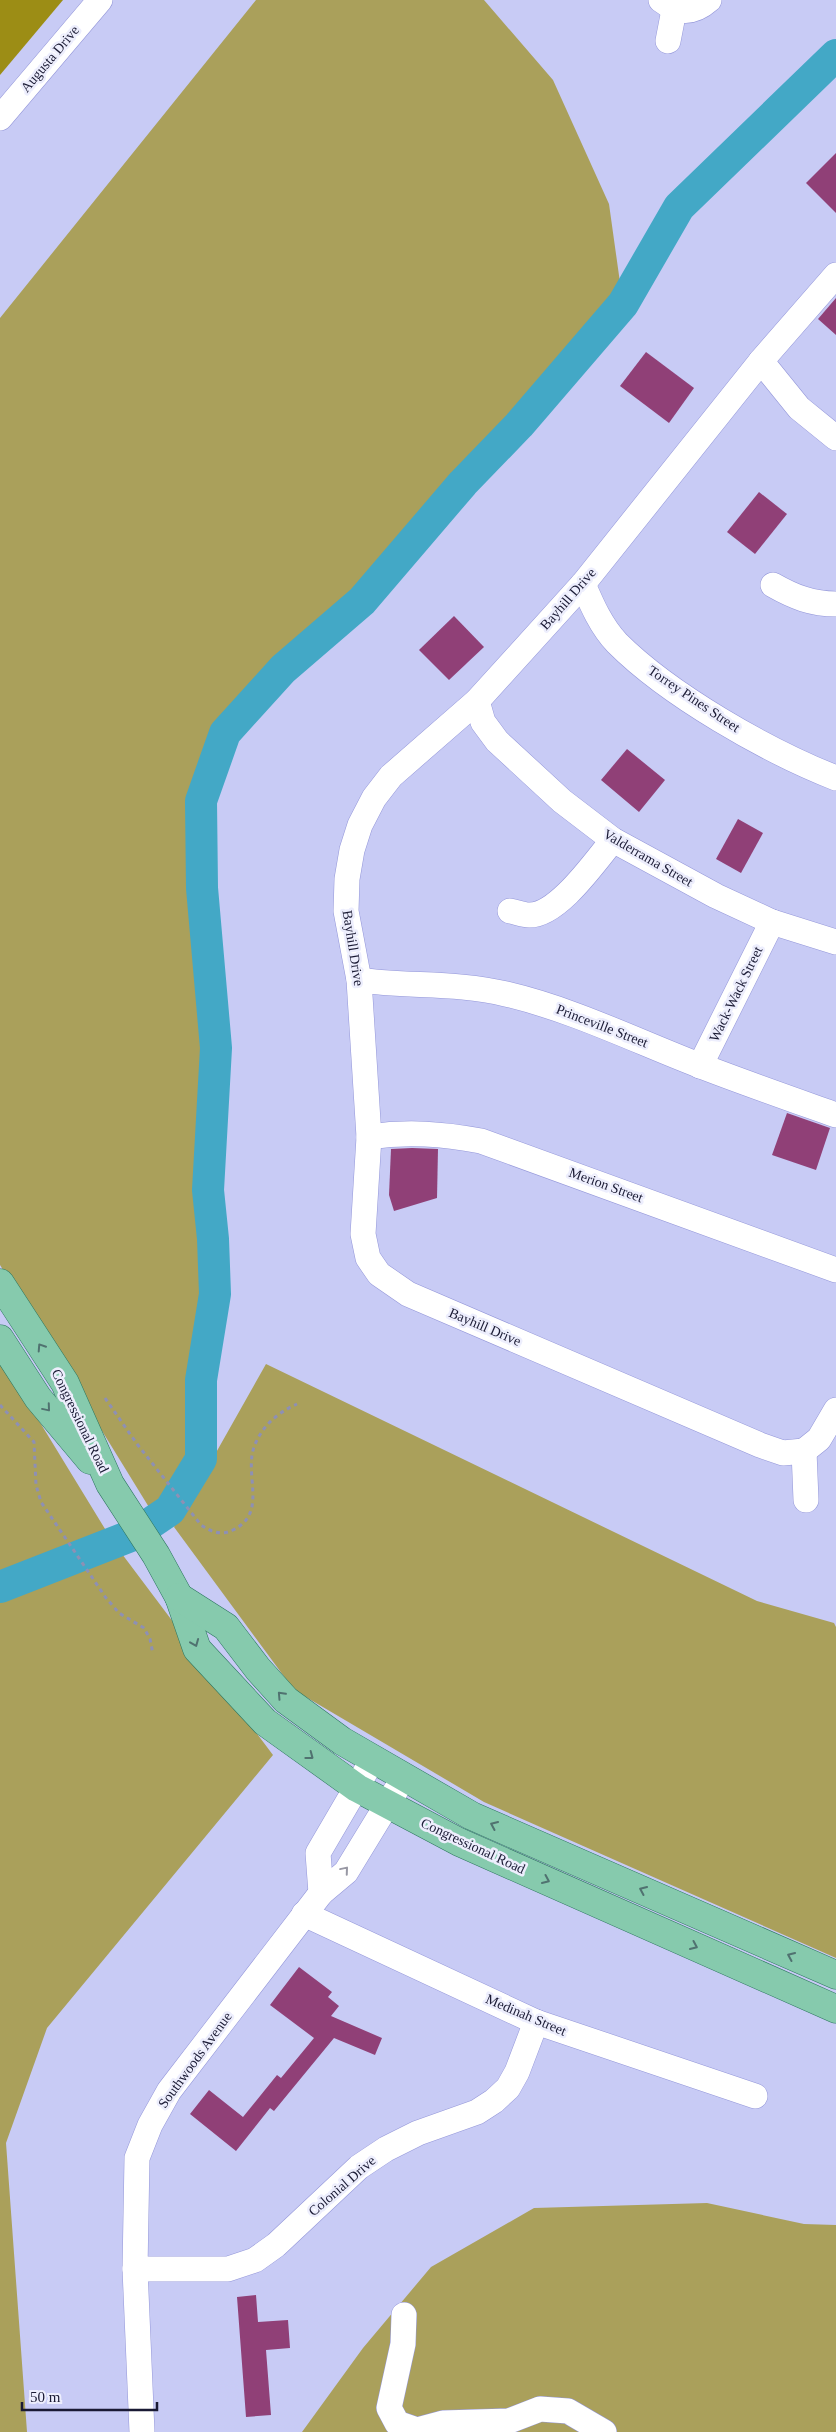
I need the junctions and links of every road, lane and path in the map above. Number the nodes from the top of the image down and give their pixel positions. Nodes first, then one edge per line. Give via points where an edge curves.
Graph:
1 (100, 0) edge
2 (709, 0) edge
3 (668, 5) edge
4 (668, 41) dead end
5 (0, 118) edge
6 (836, 276) edge
7 (761, 361) junction
8 (836, 438) edge
9 (582, 584) junction
10 (773, 585) dead end
11 (836, 604) edge
12 (476, 701) junction
13 (836, 778) edge
14 (613, 840) junction
15 (510, 911) dead end
16 (772, 922) junction
17 (836, 942) edge
18 (359, 980) junction
19 (700, 1066) junction
20 (836, 1115) edge
21 (369, 1137) junction
22 (836, 1270) edge
23 (0, 1283) edge
24 (0, 1339) edge
25 (105, 1398) dead end
26 (296, 1404) dead end
27 (0, 1405) edge
28 (836, 1410) edge
29 (804, 1451) junction
30 (112, 1486) junction
31 (806, 1500) dead end
32 (179, 1597) junction
33 (153, 1654) dead end
34 (373, 1759) junction
35 (404, 1776) junction
36 (357, 1788) junction
37 (388, 1804) junction
38 (321, 1893) junction
39 (304, 1914) junction
40 (836, 1975) edge
41 (836, 2009) edge
42 (536, 2022) junction
43 (755, 2096) dead end
44 (134, 2269) junction
45 (404, 2315) dead end
46 (440, 2428) edge
47 (142, 2432) edge
48 (604, 2432) edge

1 - 5 street, Augusta Drive
2 - 3 street via 701,7 689,10
3 - 4 street
6 - 7 street, Bayhill Drive
7 - 8 street via 799,408
7 - 9 street, Bayhill Drive
9 - 12 street, Bayhill Drive
9 - 13 street, Torrey Pines Street via 596,615 617,642 654,674 743,732 800,764
10 - 11 street via 791,596 816,604
12 - 14 street, Valderrama Street via 483,722 497,741 562,801
12 - 18 street, Bayhill Drive via 390,776 360,825 346,879 346,911
14 - 15 street via 569,892 548,909 531,916
14 - 16 street, Valderrama Street via 716,896
16 - 17 street, Valderrama Street
16 - 19 street, Wack-Wack Street
18 - 19 street, Princeville Street via 390,985 464,986 505,993 604,1025
18 - 21 street, Bayhill Drive
19 - 20 street, Princeville Street
21 - 22 street, Merion Street via 398,1133 441,1134 481,1141
21 - 29 street, Bayhill Drive via 363,1234 368,1258 391,1284 760,1445 783,1453
30 -> 23 main road, Congressional Road via 65,1383
24 -> 30 main road, Congressional Road via 38,1398
25 - 26 path via 201,1525 212,1532 225,1533 246,1522 252,1508 251,1460 258,1438 274,1417
27 - 33 path via 34,1442 36,1485 41,1502 106,1598 119,1613 144,1628
28 - 29 street via 819,1439
29 - 31 street
30 - 32 main road, Congressional Road
34 -> 32 main road, Congressional Road via 342,1742 286,1700 226,1627
32 -> 36 main road, Congressional Road via 197,1649 235,1692 265,1722
34 - 35 main road, Congressional Road
34 - 36 street
35 - 37 street, Southwoods Avenue
40 -> 35 main road, Congressional Road via 472,1816
36 - 37 main road, Congressional Road
36 - 38 street via 318,1853
38 -> 37 street, Southwoods Avenue via 346,1872
37 -> 41 main road, Congressional Road via 459,1842
38 - 39 street, Southwoods Avenue
39 - 42 street, Medinah Street
39 - 44 street, Southwoods Avenue via 169,2091 150,2125 137,2158
42 - 43 street, Medinah Street
42 - 44 street, Colonial Drive via 517,2072 508,2088 494,2102 477,2112 418,2133 359,2167 255,2260 228,2268
44 - 47 street, Southwoods Avenue
45 - 46 street via 403,2344 389,2408 397,2423 417,2430
46 - 48 street via 509,2421 540,2409 568,2411

